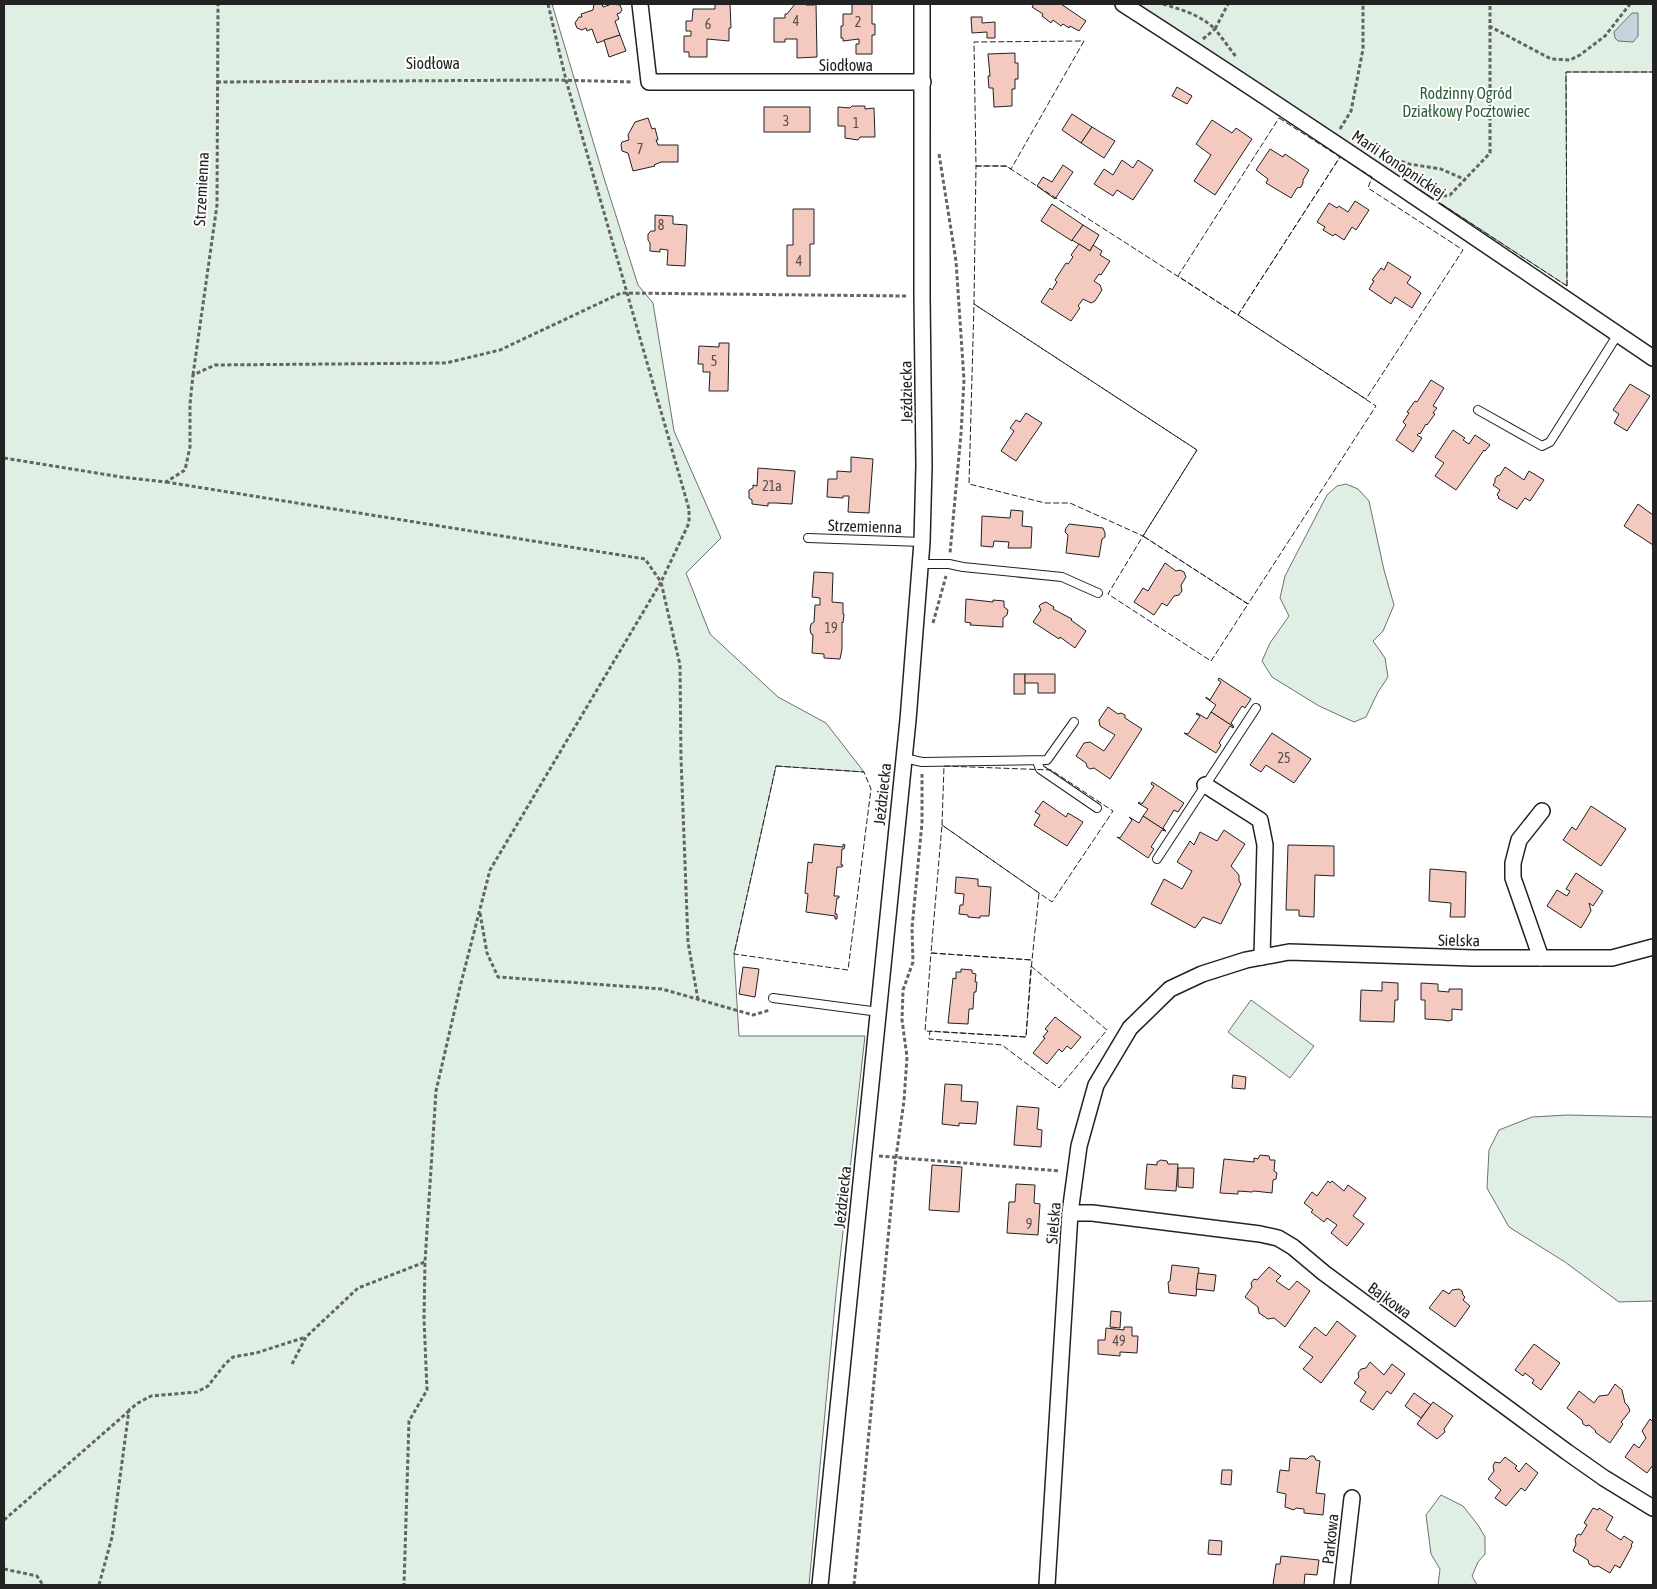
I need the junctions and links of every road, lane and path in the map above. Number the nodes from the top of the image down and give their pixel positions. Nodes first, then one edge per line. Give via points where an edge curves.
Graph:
1 (218, 4) edge
2 (548, 4) edge
3 (640, 4) edge
4 (922, 4) edge
5 (1123, 4) edge
6 (1163, 4) edge
7 (1228, 4) edge
8 (1363, 4) edge
9 (1490, 4) edge
10 (1630, 4) edge
11 (1490, 26) junction
12 (1216, 29) junction
13 (1192, 48) junction
14 (1241, 62) dead end
15 (566, 80) junction
16 (217, 82) junction
17 (649, 82) junction
18 (923, 82) junction
19 (1332, 125) dead end
20 (1339, 130) junction
21 (1346, 134) dead end
22 (1376, 151) dead end
23 (1466, 180) junction
24 (1424, 201) junction
25 (628, 294) junction
26 (922, 296) junction
27 (1618, 334) junction
28 (1653, 358) edge
29 (194, 375) junction
30 (1478, 410) dead end
31 (4, 458) edge
32 (166, 482) junction
33 (808, 538) dead end
34 (922, 542) junction
35 (920, 564) junction
36 (661, 582) junction
37 (1098, 593) dead end
38 (1256, 708) dead end
39 (1074, 722) dead end
40 (904, 758) junction
41 (1037, 761) junction
42 (1205, 785) junction
43 (1097, 808) dead end
44 (1542, 811) dead end
45 (1157, 859) dead end
46 (480, 910) junction
47 (1653, 947) edge
48 (1262, 957) junction
49 (1541, 958) junction
50 (773, 998) dead end
51 (698, 1000) junction
52 (794, 1001) junction
53 (879, 1012) junction
54 (864, 1156) junction
55 (1076, 1173) junction
56 (1070, 1213) junction
57 (425, 1262) junction
58 (306, 1337) junction
59 (292, 1364) dead end
60 (129, 1410) junction
61 (1352, 1498) dead end
62 (1653, 1508) edge
63 (4, 1520) edge
64 (4, 1569) edge
65 (43, 1585) edge
66 (99, 1585) edge
67 (404, 1585) edge
68 (820, 1585) edge
69 (1047, 1585) edge
70 (1342, 1585) edge

1 - 16 path, Strzemienna
2 - 15 path
3 - 17 street
4 - 18 street, Jeździecka
5 - 13 street, Marii Konopnickiej
6 - 12 path via 1194,14
7 - 12 path
8 - 20 path via 1363,49 1351,110
9 - 11 path
10 - 11 path via 1605,36 1570,60 1551,59
11 - 23 path via 1490,154
12 - 13 path
12 - 14 path
13 - 24 street, Marii Konopnickiej
15 - 16 path, Siodłowa
15 - 17 path, Siodłowa
15 - 25 path
16 - 29 path, Strzemienna via 216,205
17 - 18 street, Siodłowa
18 - 26 street, Jeździecka
19 - 20 path
20 - 21 path
22 - 23 path via 1409,164 1441,169
23 - 24 path via 1450,195
24 - 27 street, Marii Konopnickiej
25 - 26 path
25 - 29 path via 621,293 500,350 446,363 215,365
25 - 36 path via 689,509 689,523
26 - 34 street, Jeździecka
27 - 28 street, Marii Konopnickiej
27 - 30 lane via 1550,442 1542,446
29 - 32 path, Strzemienna via 190,447 185,470
31 - 32 path
32 - 36 path via 645,559
33 - 34 lane, Strzemienna
34 - 35 street, Jeździecka
35 - 37 lane via 949,564 1062,577
35 - 40 street, Jeździecka
36 - 46 path via 490,870
36 - 51 path via 680,665 688,942
38 - 42 lane
39 - 41 lane via 1047,760
40 - 41 lane via 922,762
40 - 53 street, Jeździecka
41 - 43 lane via 1040,769
42 - 45 lane
42 - 48 street via 1260,820 1265,845
44 - 49 street via 1518,840 1512,863 1513,878
46 - 51 path via 487,953 498,977 662,989
46 - 57 path via 436,1091
47 - 49 street, Sielska via 1612,958
48 - 49 street, Sielska via 1289,952
48 - 55 street, Sielska via 1202,974 1170,989 1130,1028 1096,1086 1079,1146
50 - 52 lane
51 - 52 path via 753,1016
52 - 53 lane
53 - 54 street, Jeździecka
54 - 55 path
54 - 68 street, Jeździecka
55 - 56 street, Sielska
56 - 62 street, Bajkowa via 1092,1213 1278,1238 1567,1452
56 - 69 street, Sielska
57 - 58 path via 358,1288
57 - 67 path via 427,1390 409,1421
58 - 59 path
58 - 60 path via 233,1357 208,1386 197,1392 151,1396
60 - 63 path
60 - 66 path via 112,1537
61 - 70 street, Parkowa
64 - 65 path via 37,1576

